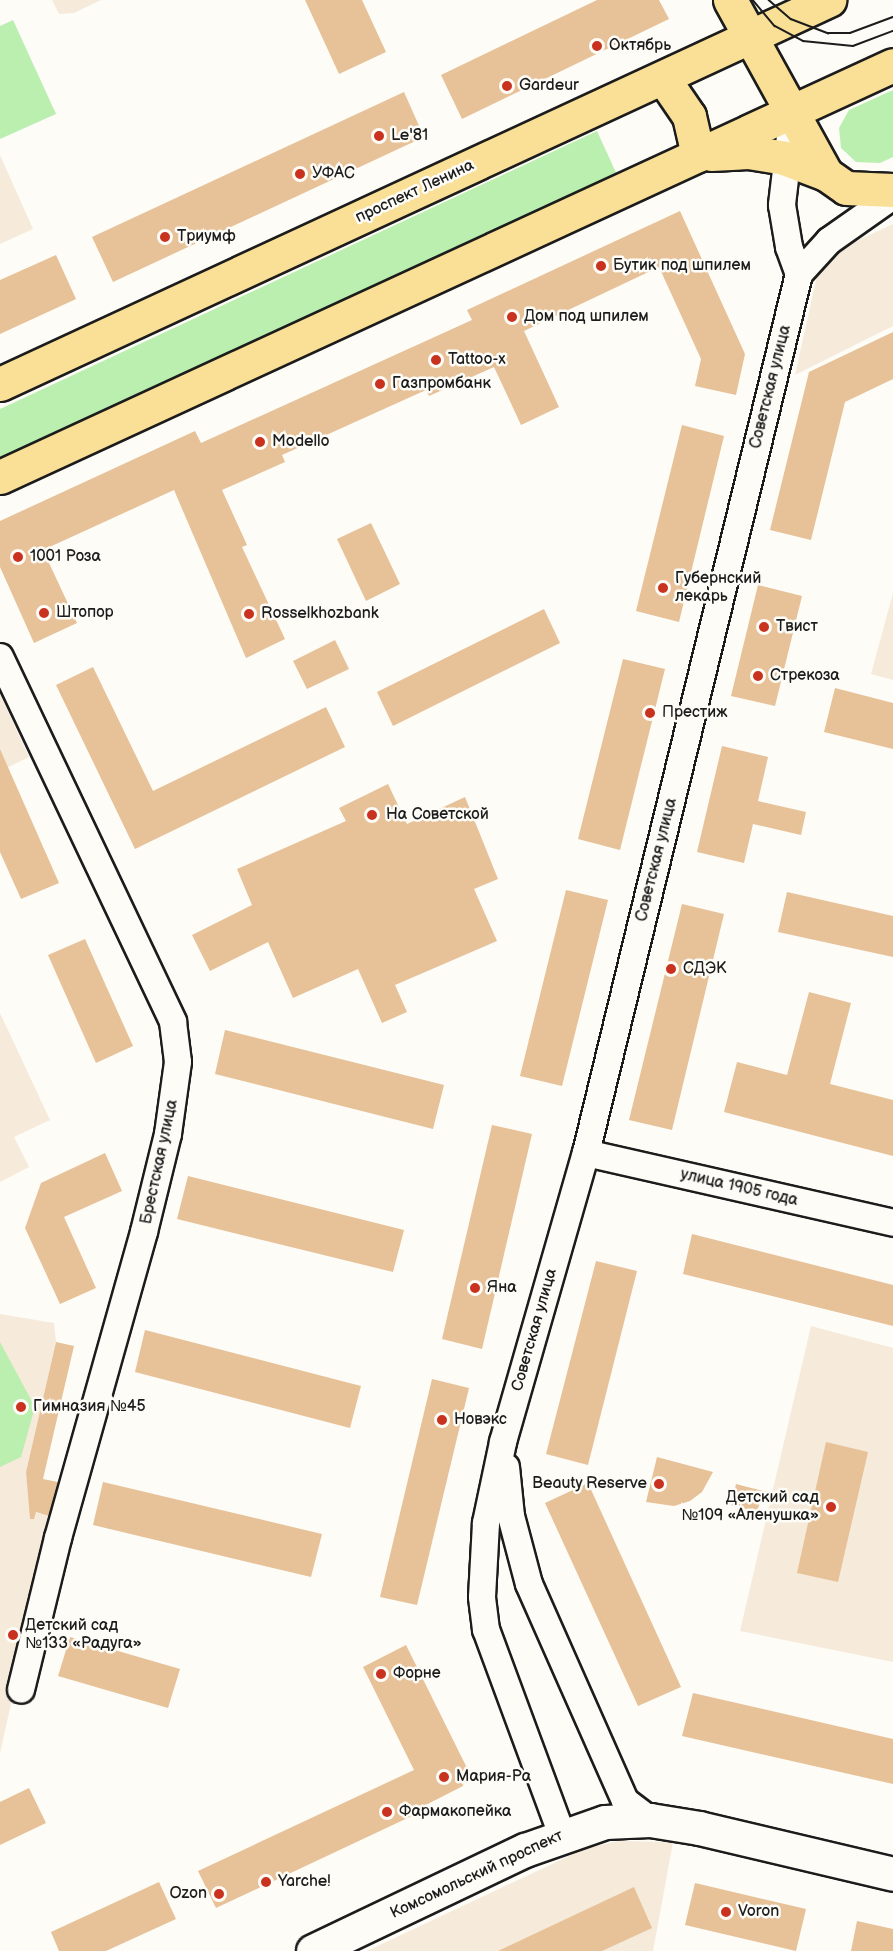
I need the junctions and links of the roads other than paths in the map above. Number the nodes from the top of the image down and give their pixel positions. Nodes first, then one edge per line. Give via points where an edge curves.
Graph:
1 (729, 0) edge
2 (829, 0) edge
3 (750, 38) junction
4 (893, 65) edge
5 (663, 78) junction
6 (793, 111) junction
7 (698, 155) junction
8 (784, 158) junction
9 (826, 174) junction
10 (893, 190) edge
11 (893, 196) edge
12 (799, 274) junction
13 (0, 384) edge
14 (0, 477) edge
15 (0, 657) edge
16 (586, 1153) junction
17 (893, 1223) edge
18 (503, 1442) junction
19 (21, 1690) dead end
20 (650, 1820) junction
21 (562, 1835) junction
22 (893, 1874) edge
23 (313, 1951) edge

1 - 3 main road
2 - 3 main road, проспект Ленина
3 - 5 main road, проспект Ленина
3 - 6 main road
4 - 6 main road
5 - 7 main road via 689,116
5 - 13 main road, проспект Ленина
6 - 7 main road
6 - 8 street
6 - 9 main road
7 - 8 main road via 748,152
7 - 14 main road
8 - 9 main road
8 - 12 street via 782,205 789,247
9 - 10 main road via 846,188
11 - 12 street via 829,241
12 - 16 street, Советская улица
15 - 19 street, Брестская улица via 173,1022 178,1062 168,1134 144,1232 58,1538
16 - 17 street, улица 1905 года
16 - 18 street, Советская улица
18 - 20 street, Советская улица via 511,1516 529,1584 620,1792 625,1801
18 - 21 street, Советская улица via 486,1523 482,1597 486,1630
20 - 21 main road, Комсомольский проспект via 605,1822
20 - 22 main road, Комсомольский проспект
21 - 23 main road, Комсомольский проспект

